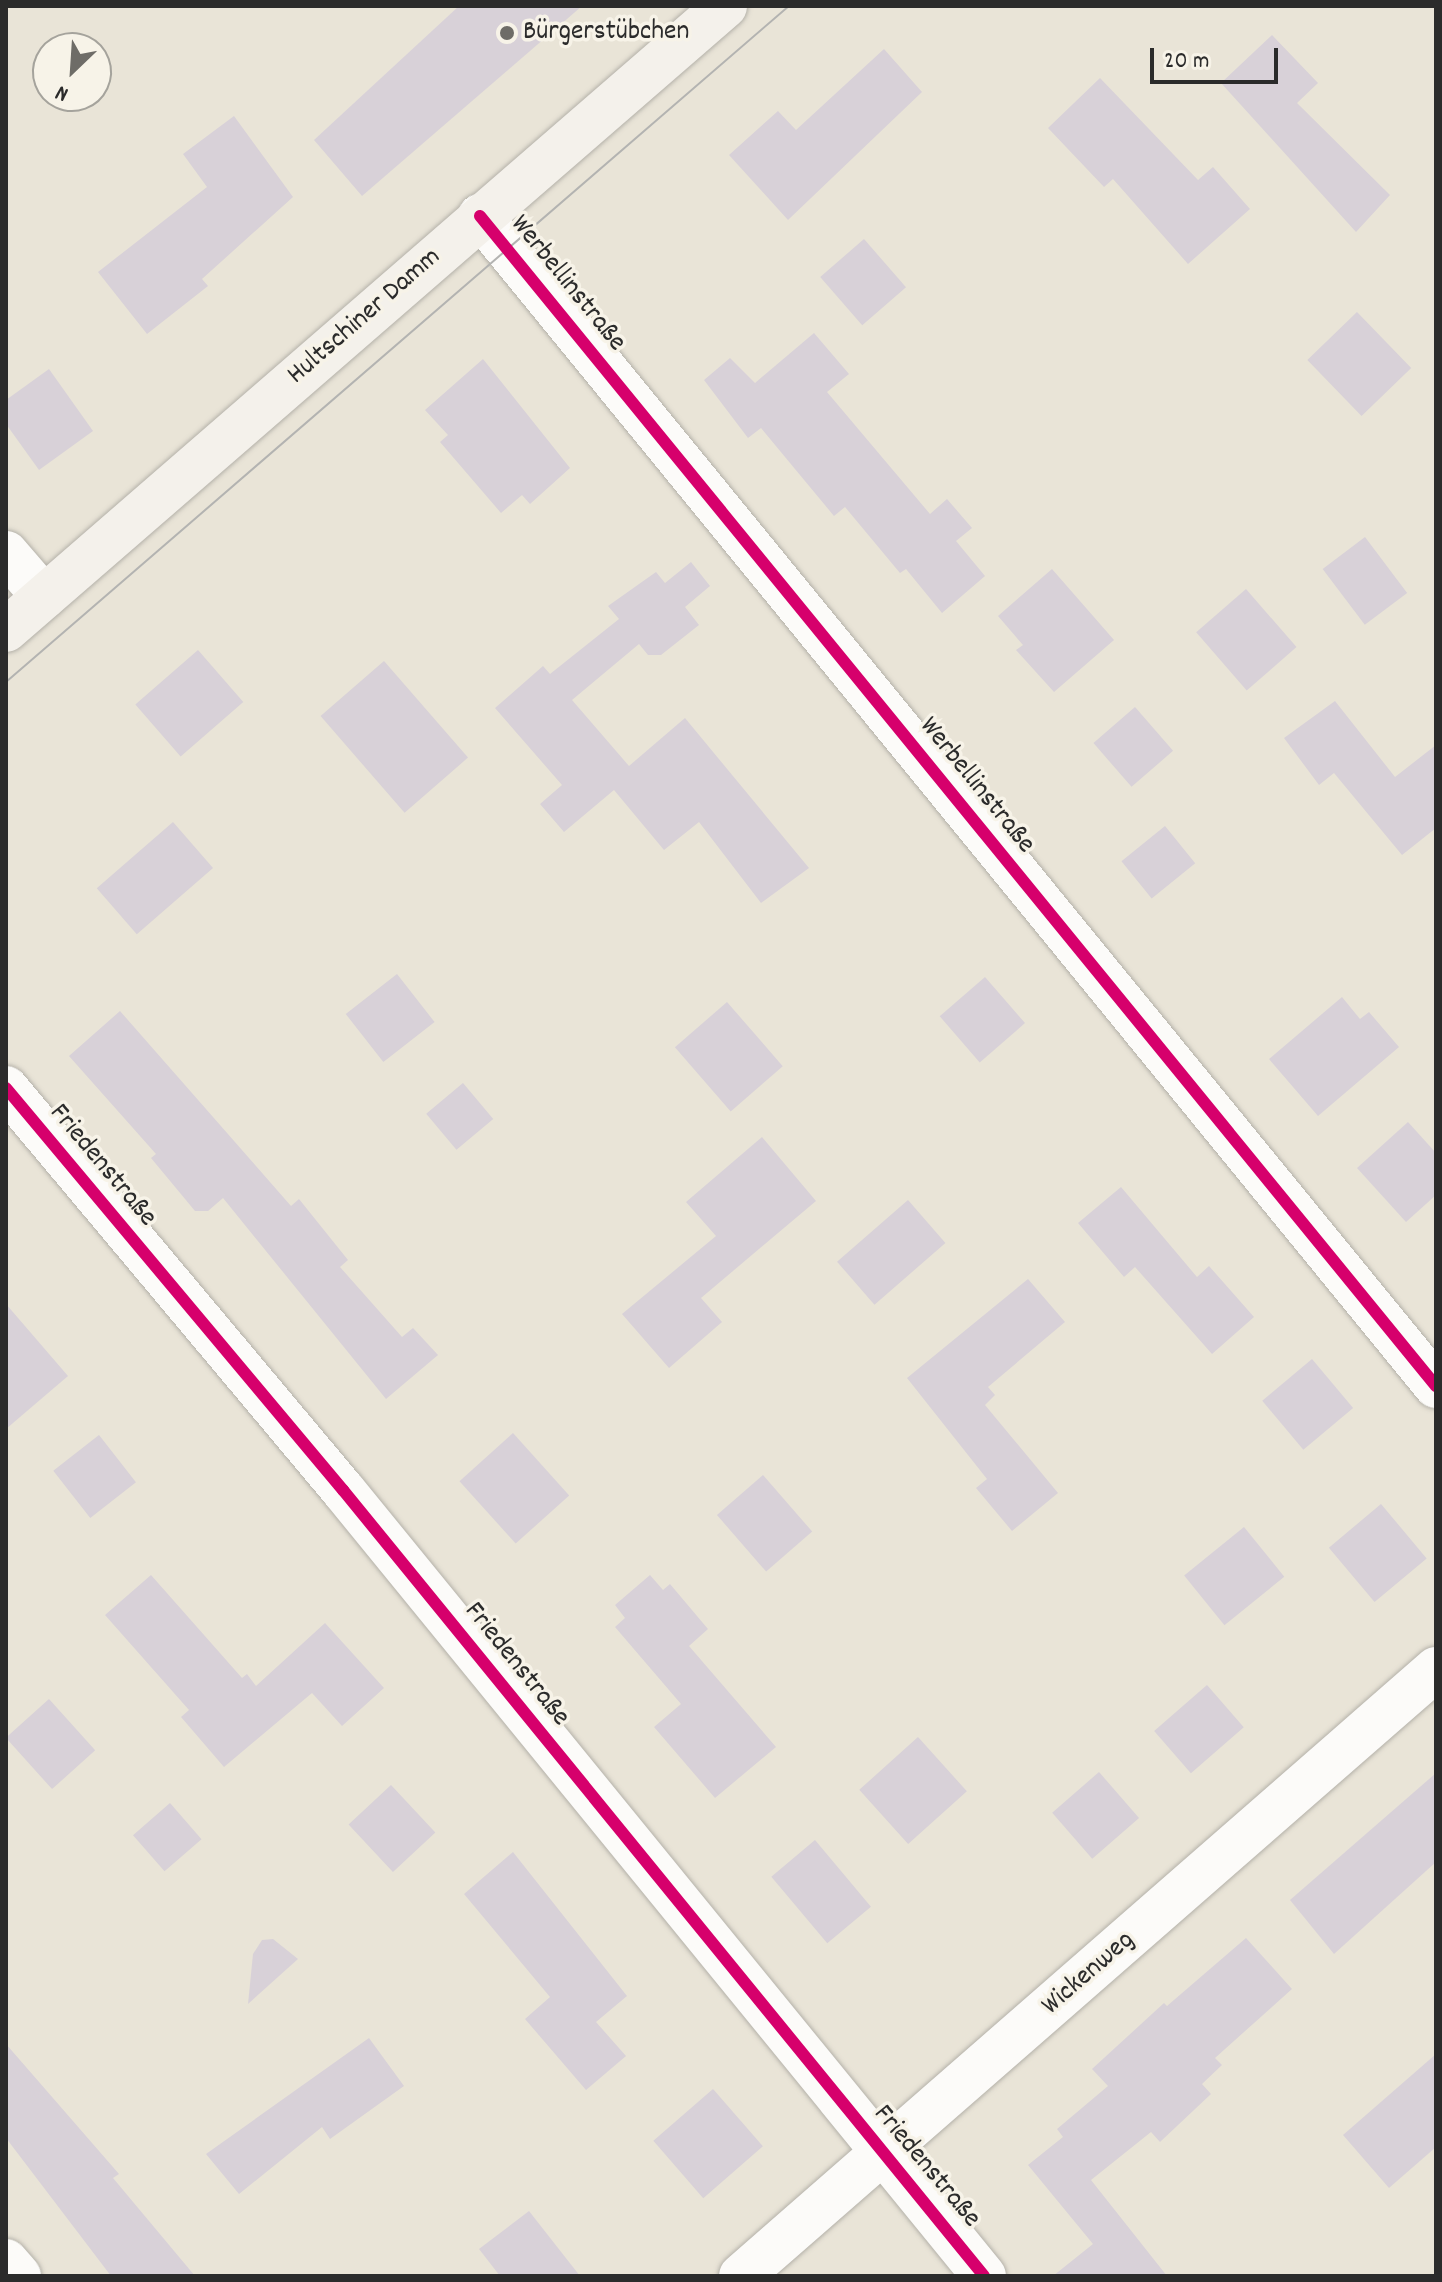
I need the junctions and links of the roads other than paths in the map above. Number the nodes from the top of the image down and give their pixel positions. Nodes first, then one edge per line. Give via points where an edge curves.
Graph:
1 (725, 6) edge
2 (480, 216) junction
3 (6, 553) edge
4 (44, 597) junction
5 (6, 630) edge
6 (6, 1088) edge
7 (1436, 1386) edge
8 (1436, 1669) edge
9 (883, 2154) junction
10 (6, 2261) edge
11 (19, 2276) edge
12 (741, 2276) edge
13 (984, 2276) edge

1 - 2 main road, Hultschiner Damm
2 - 4 main road, Hultschiner Damm
2 - 7 street, Werbellinstraße
3 - 4 street
4 - 5 main road, Hultschiner Damm
6 - 9 street, Friedenstraße via 343,1490
8 - 9 street, Wickenweg
9 - 12 street, Wickenweg
9 - 13 street, Friedenstraße
10 - 11 street

